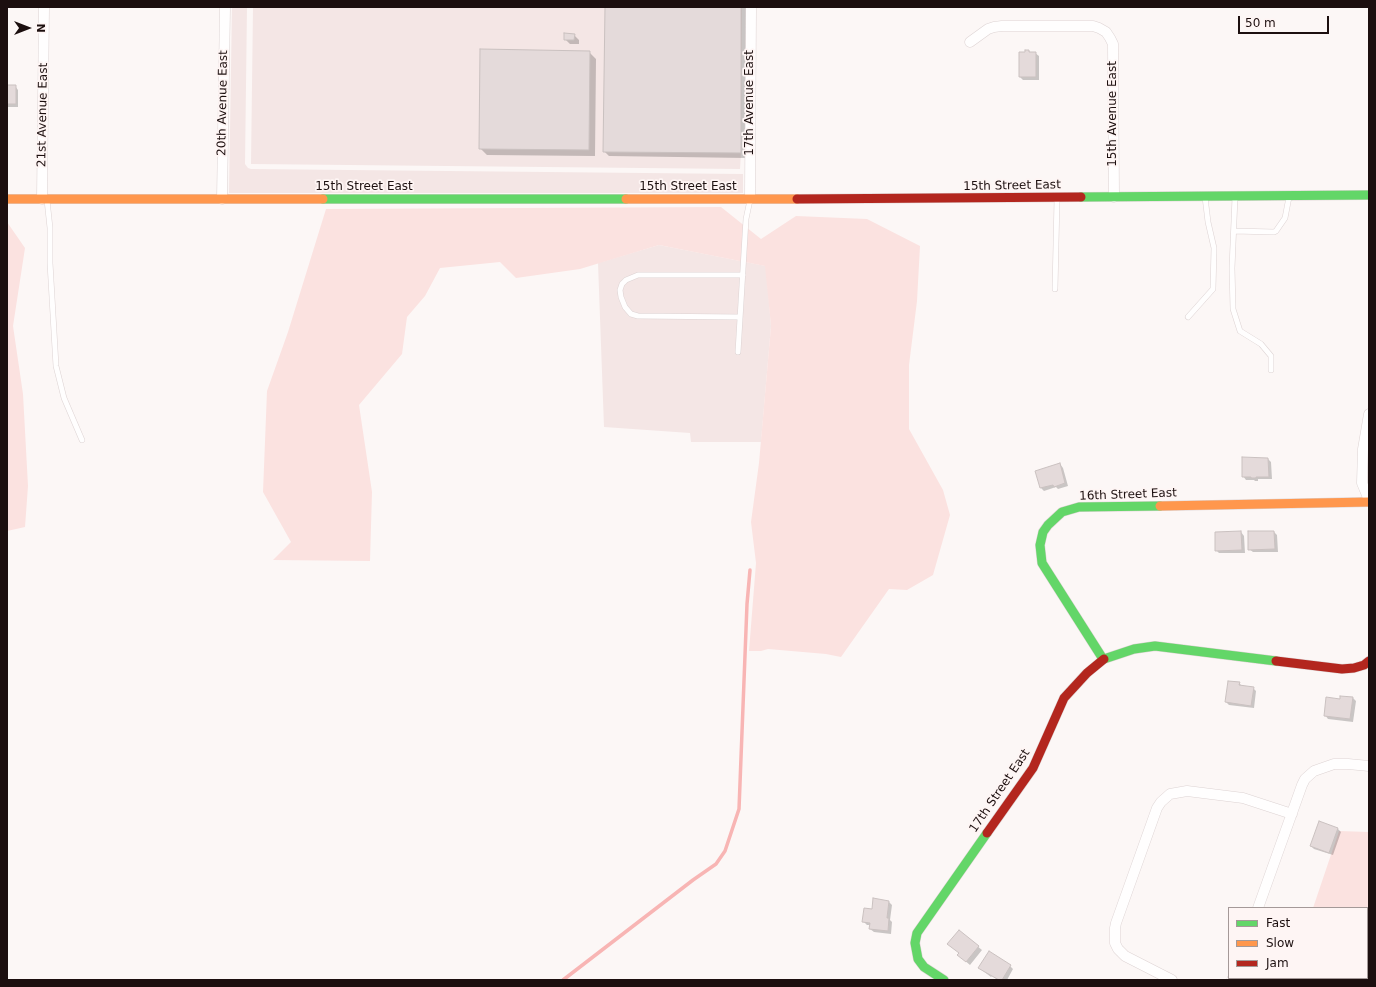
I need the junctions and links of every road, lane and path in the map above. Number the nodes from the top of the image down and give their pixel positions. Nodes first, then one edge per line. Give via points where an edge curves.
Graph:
1 (44, 7) edge
2 (225, 7) edge
3 (751, 7) edge
4 (970, 42) dead end
5 (1369, 195) edge
6 (1205, 196) junction
7 (1235, 196) junction
8 (1289, 196) junction
9 (1114, 197) junction
10 (1057, 198) junction
11 (7, 199) edge
12 (44, 199) junction
13 (222, 199) junction
14 (750, 199) junction
15 (1234, 231) junction
16 (743, 275) junction
17 (1055, 289) dead end
18 (740, 317) junction
19 (1188, 317) dead end
20 (738, 352) dead end
21 (1271, 370) dead end
22 (1369, 414) edge
23 (82, 440) dead end
24 (1369, 501) edge
25 (1103, 659) junction
26 (1369, 662) edge
27 (1369, 766) edge
28 (1292, 814) junction
29 (1258, 907) edge
30 (944, 980) edge
31 (1172, 980) edge

1 - 12 street, 21st Avenue East
2 - 13 street, 20th Avenue East
3 - 14 street, 17th Avenue East
4 - 9 street, 15th Avenue East via 988,30 1002,26 1093,26 1106,32 1113,44
5 - 8 main road, 15th Street East
6 - 7 main road, 15th Street East
6 - 9 main road, 15th Street East
6 - 19 lane via 1214,248 1213,289
7 - 8 main road, 15th Street East
7 - 15 lane
8 - 15 lane via 1284,218 1276,231
9 - 10 main road, 15th Street East
10 - 14 main road, 15th Street East
10 - 17 lane
11 - 12 main road, 15th Street East
12 - 13 main road, 15th Street East
12 - 23 lane via 50,228 56,366 64,398
13 - 14 main road, 15th Street East
14 - 16 lane via 746,219
15 - 21 lane via 1233,309 1240,331 1261,344 1271,356
16 - 18 lane
16 - 18 lane via 638,275 626,280 620,290 625,307 631,314 638,316
18 - 20 lane
22 - 24 street via 1363,449 1362,483
24 - 25 main road, 16th Street East via 1079,507 1062,512 1043,532 1040,545 1042,563
25 - 26 main road, 17th Street East via 1134,649 1155,646 1342,669 1354,668
25 - 30 main road, 17th Street East via 1064,698 1033,768 917,933 915,943 918,959 924,967
27 - 28 street via 1334,764 1314,771 1302,785
28 - 29 street
28 - 31 street via 1243,798 1188,791 1170,794 1161,802 1116,923 1115,943 1125,956

